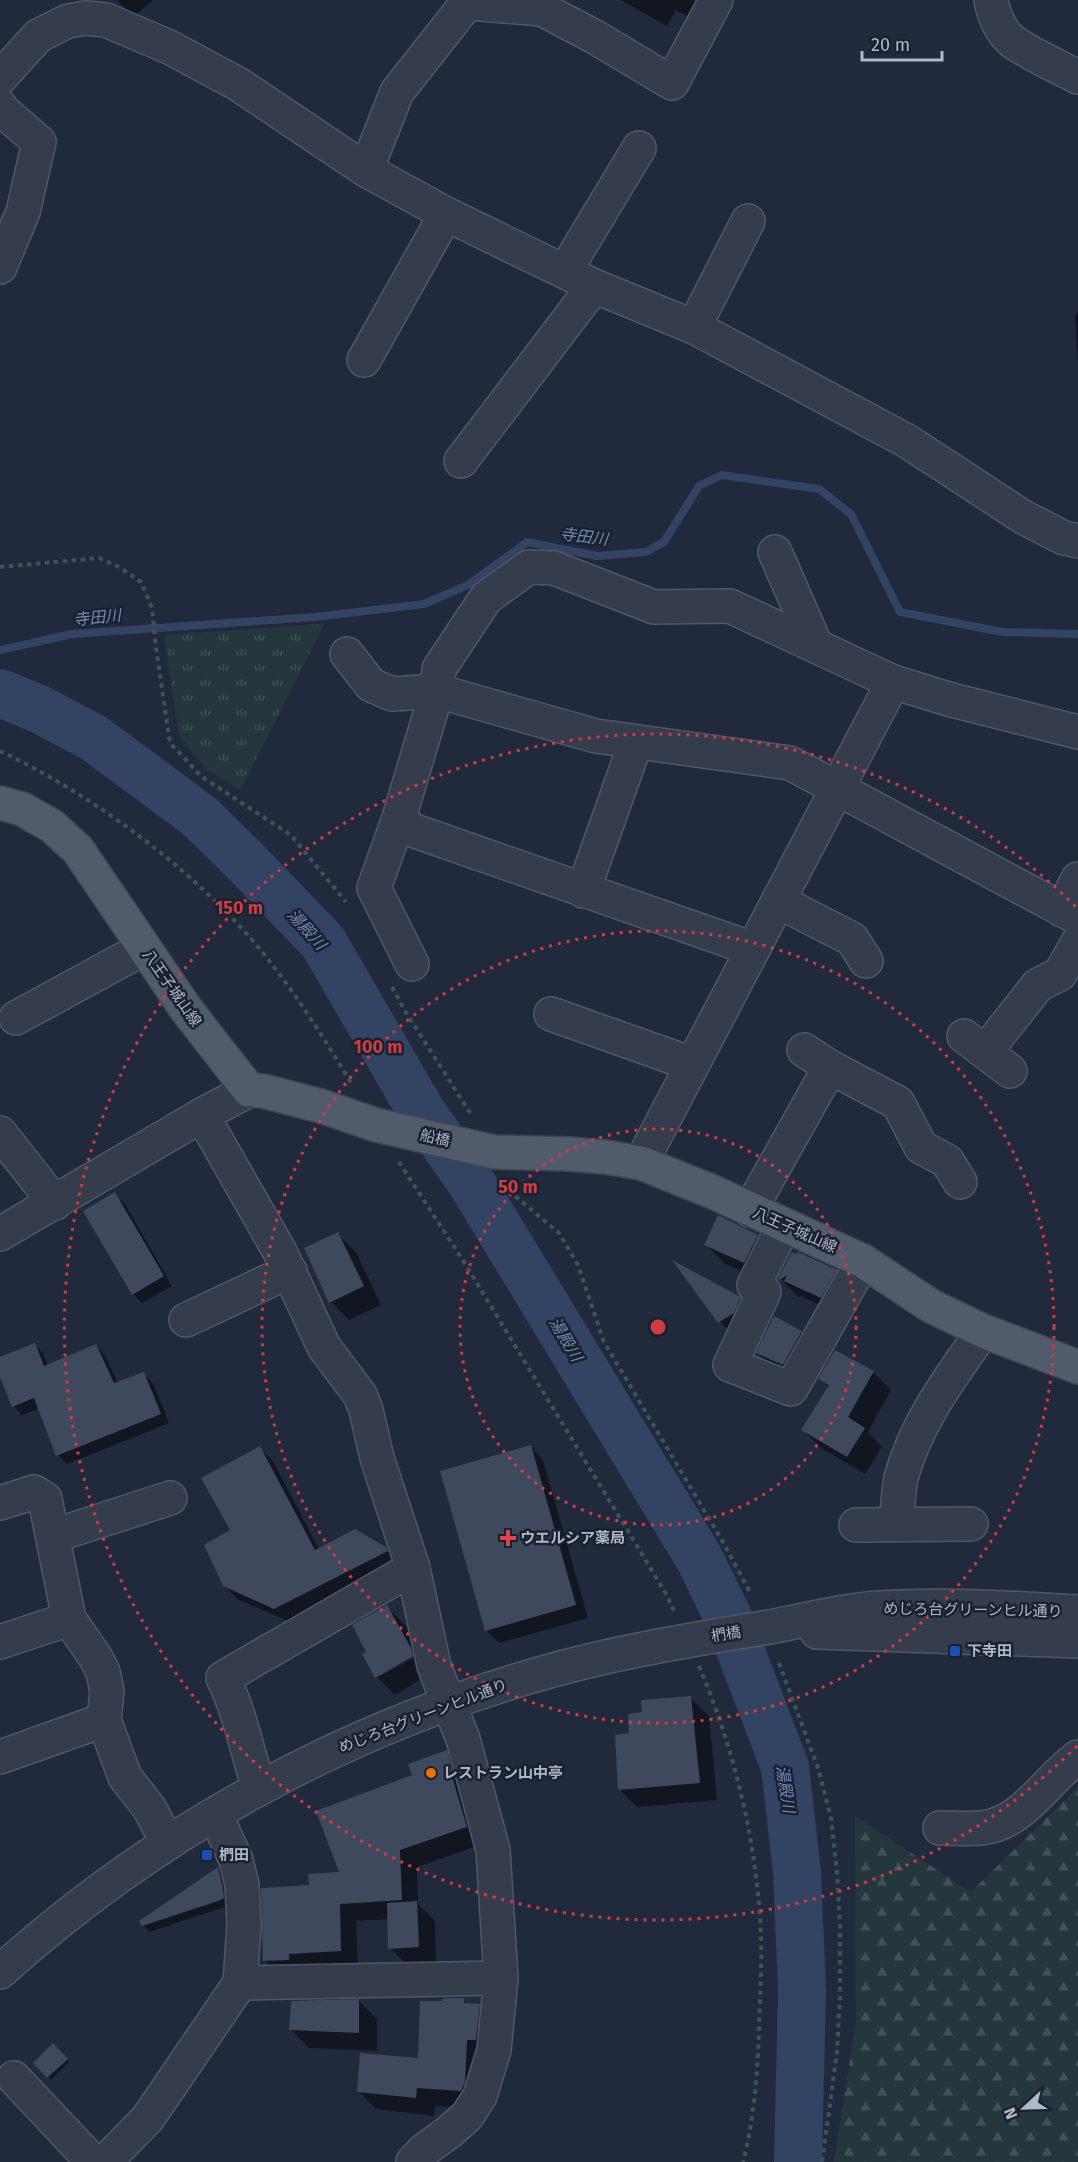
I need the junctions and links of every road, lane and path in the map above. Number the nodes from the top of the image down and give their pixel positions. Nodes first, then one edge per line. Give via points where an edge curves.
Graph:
1 (716, 0) edge
2 (991, 0) edge
3 (1078, 77) edge
4 (0, 78) edge
5 (0, 106) edge
6 (639, 148) dead end
7 (366, 170) junction
8 (446, 214) junction
9 (748, 221) dead end
10 (0, 267) edge
11 (565, 271) junction
12 (594, 286) junction
13 (694, 327) junction
14 (364, 360) dead end
15 (461, 461) dead end
16 (1078, 541) edge
17 (775, 552) dead end
18 (0, 567) edge
19 (816, 646) junction
20 (156, 648) dead end
21 (347, 654) dead end
22 (893, 682) junction
23 (437, 691) junction
24 (1078, 732) edge
25 (636, 742) junction
26 (0, 751) edge
27 (838, 789) junction
28 (2, 805) edge
29 (399, 818) junction
30 (1078, 879) edge
31 (584, 891) junction
32 (778, 901) junction
33 (1070, 914) edge
34 (1078, 942) edge
35 (144, 948) junction
36 (753, 949) junction
37 (866, 961) dead end
38 (412, 964) dead end
39 (551, 1014) dead end
40 (16, 1018) dead end
41 (986, 1053) dead end
42 (692, 1065) junction
43 (249, 1090) junction
44 (202, 1115) junction
45 (376, 1125) junction
46 (0, 1133) edge
47 (494, 1152) joint
48 (641, 1162) junction
49 (960, 1182) dead end
50 (55, 1203) junction
51 (750, 1210) junction
52 (784, 1225) junction
53 (0, 1234) edge
54 (863, 1261) junction
55 (290, 1271) junction
56 (186, 1320) dead end
57 (983, 1331) junction
58 (1078, 1367) edge
59 (170, 1498) dead end
60 (0, 1503) edge
61 (896, 1524) junction
62 (971, 1524) dead end
63 (856, 1525) dead end
64 (52, 1536) junction
65 (413, 1568) junction
66 (1078, 1612) edge
67 (69, 1620) junction
68 (758, 1629) junction
69 (691, 1639) junction
70 (1078, 1641) edge
71 (0, 1642) edge
72 (779, 1663) dead end
73 (449, 1703) junction
74 (104, 1720) junction
75 (0, 1757) edge
76 (1078, 1757) edge
77 (259, 1788) junction
78 (215, 1814) junction
79 (940, 1828) dead end
80 (167, 1842) junction
81 (0, 1972) edge
82 (501, 1978) junction
83 (240, 1983) junction
84 (14, 2078) dead end
85 (93, 2162) edge
86 (105, 2162) edge
87 (413, 2162) edge
88 (743, 2162) edge
89 (822, 2162) edge

1 - 7 street via 672,83 542,9 467,3 397,92
2 - 3 street via 997,19 1012,40
4 - 7 street via 38,36 68,21 106,20 169,47 238,84
5 - 10 street via 39,142 23,212
6 - 11 street
7 - 8 street
8 - 11 street
8 - 14 street
9 - 13 street
11 - 12 street
12 - 13 street
12 - 15 street
13 - 16 street via 907,441 1023,517
17 - 19 street
18 - 20 path via 99,558 119,567 141,582 152,608
19 - 22 street
19 - 23 street via 730,606 654,607 554,568 529,567 486,598 440,669
21 - 23 street via 371,685 392,694
22 - 24 street
22 - 27 street
23 - 25 street via 596,736
23 - 29 street
25 - 27 street via 790,763
25 - 31 street
26 - 45 path via 64,785 145,841 228,915 262,952 314,1023
27 - 32 street
27 - 33 street
28 - 35 main road, 八王子城山線 via 22,809 44,821 78,850
29 - 31 street via 412,830
29 - 38 street via 374,888
30 - 33 street
31 - 36 street
32 - 36 street
32 - 37 street via 852,939
34 - 41 street via 1060,974 1038,985
35 - 40 street
35 - 43 main road, 八王子城山線
36 - 42 street
39 - 42 street
42 - 48 street
43 - 44 street
43 - 45 main road via 321,1106
44 - 50 street
44 - 55 street
45 - 47 main road, 船橋
45 - 69 path via 464,1262
46 - 50 street
47 - 48 main road, 八王子城山線 via 605,1156
48 - 51 main road, 八王子城山線
49 - 51 street via 947,1161 921,1147 898,1103 817,1058
50 - 53 street
51 - 52 main road, 八王子城山線
52 - 54 main road, 八王子城山線
52 - 54 street via 754,1285 764,1292 730,1365 791,1389
54 - 57 main road, 八王子城山線 via 930,1306
55 - 56 street
55 - 65 street via 324,1347 360,1395
57 - 58 main road, 八王子城山線
57 - 61 street via 931,1405 901,1479
59 - 64 street
60 - 64 street via 34,1492 45,1499
61 - 62 street
61 - 63 street
64 - 67 street
65 - 73 street via 434,1666
65 - 77 street via 223,1678 234,1701
66 - 68 street, めじろ台グリーンヒル通り via 934,1606 875,1608
67 - 71 street
67 - 74 street via 103,1672
68 - 69 street, 椚橋
68 - 70 street, めじろ台グリーンヒル通り
69 - 73 street, めじろ台グリーンヒル通り via 558,1668
69 - 88 path via 736,1770 757,1889 761,1971 757,2077
72 - 89 path via 818,1768 831,1818 837,1872 840,1997
73 - 77 street, めじろ台グリーンヒル通り via 351,1742
73 - 82 street via 493,1850
74 - 75 street
74 - 80 street via 125,1777 150,1809
76 - 79 street via 1016,1815 984,1827
77 - 78 street, めじろ台グリーンヒル通り
78 - 80 street, めじろ台グリーンヒル通り
78 - 83 street via 236,1860 242,1885
80 - 81 street, めじろ台グリーンヒル通り via 72,1912
82 - 83 street
82 - 87 street via 494,2050 480,2096 467,2116
83 - 86 street via 148,2118
84 - 85 street

